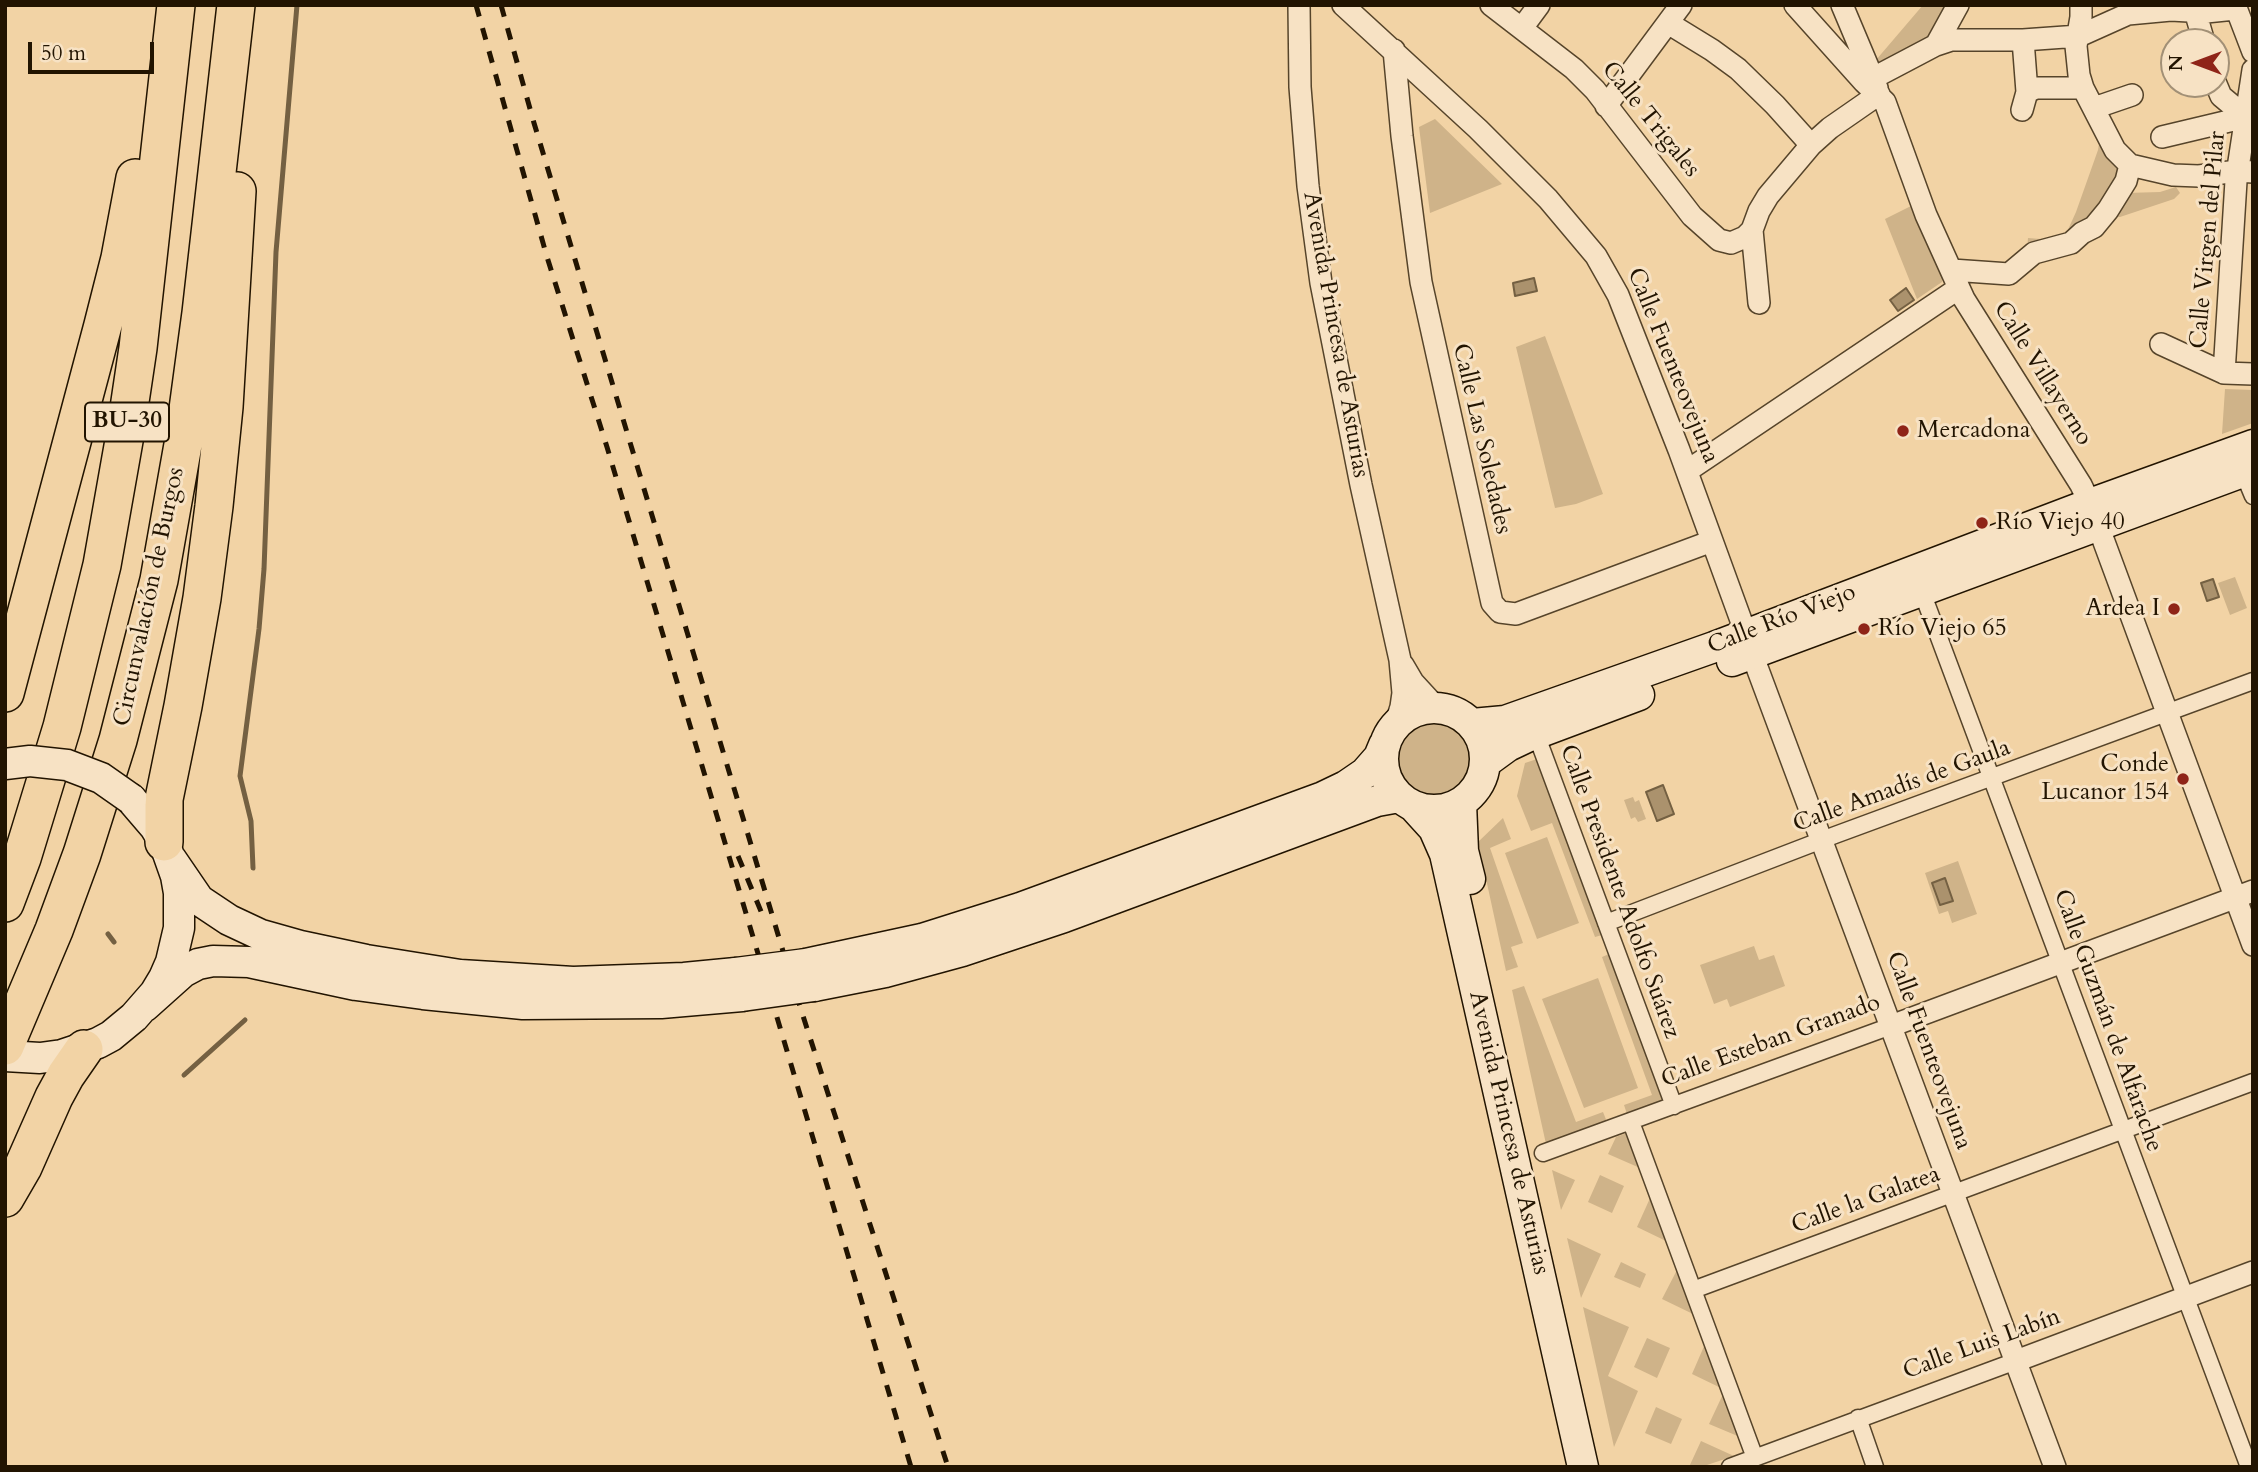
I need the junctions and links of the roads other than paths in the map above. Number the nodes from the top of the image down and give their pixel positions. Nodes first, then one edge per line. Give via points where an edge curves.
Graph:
1 (163, 5) edge
2 (176, 5) edge
3 (236, 5) edge
4 (250, 5) edge
5 (1316, 5) edge
6 (1343, 5) edge
7 (1491, 5) edge
8 (1539, 5) edge
9 (1681, 5) edge
10 (1795, 5) edge
11 (1842, 5) edge
12 (1958, 5) edge
13 (2081, 5) edge
14 (2235, 7) edge
15 (2195, 11) junction
16 (1299, 13) edge
17 (1668, 23) junction
18 (1522, 28) junction
19 (2200, 28) edge
20 (2079, 36) junction
21 (2023, 40) junction
22 (1936, 45) junction
23 (1394, 50) junction
24 (2253, 52) edge
25 (2253, 70) edge
26 (1876, 87) junction
27 (2083, 88) junction
28 (2132, 95) dead end
29 (2223, 98) edge
30 (1606, 106) junction
31 (2094, 108) junction
32 (2246, 117) junction
33 (2162, 137) dead end
34 (1811, 145) junction
35 (2130, 165) junction
36 (2245, 171) edge
37 (1752, 230) junction
38 (1956, 279) junction
39 (1759, 303) dead end
40 (2161, 344) dead end
41 (2224, 373) junction
42 (2253, 374) edge
43 (2250, 470) edge
44 (1687, 471) junction
45 (2093, 515) junction
46 (1712, 541) junction
47 (1922, 592) junction
48 (1749, 644) junction
49 (1400, 660) junction
50 (2253, 681) edge
51 (5, 693) edge
52 (1436, 707) junction
53 (2166, 713) junction
54 (1472, 724) junction
55 (1536, 734) junction
56 (1390, 735) junction
57 (1486, 762) junction
58 (5, 764) edge
59 (1992, 777) junction
60 (1407, 802) junction
61 (1461, 803) junction
62 (1822, 840) junction
63 (168, 851) junction
64 (2244, 894) edge
65 (5, 902) edge
66 (1606, 923) junction
67 (2253, 945) edge
68 (2061, 962) junction
69 (810, 975) junction
70 (739, 985) junction
71 (145, 1006) junction
72 (1891, 1026) junction
73 (5, 1046) edge
74 (84, 1049) junction
75 (5, 1056) edge
76 (2253, 1082) edge
77 (1674, 1106) junction
78 (1631, 1122) junction
79 (2124, 1130) junction
80 (1543, 1153) dead end
81 (1953, 1193) junction
82 (5, 1198) edge
83 (2253, 1272) edge
84 (1693, 1290) junction
85 (2185, 1298) junction
86 (2016, 1361) junction
87 (1858, 1418) junction
88 (1755, 1458) junction
89 (1583, 1467) edge
90 (1602, 1467) edge
91 (1730, 1467) edge
92 (1875, 1467) edge
93 (2055, 1467) edge
94 (2249, 1467) edge

1 - 51 highway via 120,258
2 - 65 highway, BU-30 via 138,348 102,565 62,727
3 - 73 highway, Circunvalación de Burgos / BU-30 via 186,426 159,580 118,740 82,854
4 - 63 highway via 218,469 202,598 164,799
5 - 16 street
6 - 23 street, Calle Fuenteovejuna
7 - 18 street, Calle Trigales
8 - 18 street
9 - 17 street
10 - 26 street, Calle Villayerno via 1864,82
11 - 26 street
12 - 22 street
13 - 20 street
14 - 15 street
14 - 24 street
15 - 19 street
15 - 20 street via 2128,14
16 - 49 street, Avenida Princesa de Asturias via 1308,186 1321,284
17 - 30 street
17 - 34 street via 1738,69
18 - 30 street, Calle Trigales via 1574,69
20 - 21 street
20 - 27 street via 2076,46
21 - 22 street via 1951,40
21 - 27 street via 2024,101 2036,88
22 - 26 street via 1879,75
23 - 44 street, Calle Fuenteovejuna via 1548,199 1596,256 1618,295
23 - 46 street, Calle Las Soledades via 1421,282 1492,603 1500,612 1516,614
25 - 32 street, Calle Virgen del Pilar
26 - 34 street
26 - 38 street, Calle Villayerno
27 - 31 street
28 - 31 street
29 - 32 street
30 - 37 street, Calle Trigales via 1692,216 1718,240 1731,243
31 - 35 street via 2115,150
32 - 33 street
32 - 36 street, Calle Virgen del Pilar
34 - 37 street via 1768,196
35 - 36 street via 2173,175
35 - 38 street, Calle Villayerno via 2108,210 2071,243 2034,254 2010,274
36 - 41 street, Calle Virgen del Pilar
37 - 39 street
38 - 44 street
38 - 45 street, Calle Villayerno via 1964,299 2076,477
40 - 41 street
41 - 42 street
43 - 45 main road, Calle Río Viejo
44 - 46 street, Calle Fuenteovejuna
45 - 47 main road, Calle Río Viejo
45 - 48 main road, Calle Río Viejo
45 - 53 street, Calle Villayerno
46 - 48 street, Calle Fuenteovejuna
47 - 48 main road, Calle Río Viejo
47 - 59 street, Calle Guzmán de Alfarache
48 - 54 main road, Calle Río Viejo via 1505,721
48 - 55 main road, Calle Río Viejo
48 - 62 street, Calle Fuenteovejuna
49 - 52 street, Avenida Princesa de Asturias
49 - 56 street, Avenida Princesa de Asturias via 1403,693
50 - 53 street, Calle Amadís de Gaula
52 - 54 main road via 1456,712
52 - 56 main road via 1415,711
53 - 59 street, Calle Amadís de Gaula
53 - 64 street, Calle Villayerno
54 - 57 main road via 1482,740
55 - 57 main road, Calle Río Viejo
55 - 66 street, Calle Presidente Adolfo Suárez
56 - 60 main road via 1384,771 1393,790
56 - 69 main road via 1365,773 1310,802 1020,908
57 - 61 main road via 1477,787
58 - 63 main road, bridge via 67,765 101,778 131,799
59 - 62 street, Calle Amadís de Gaula
59 - 68 street, Calle Guzmán de Alfarache
60 - 61 main road via 1436,810
60 - 69 main road via 1377,801 961,951 885,972
60 - 89 main road, Avenida Princesa de Asturias via 1434,829 1445,854
61 - 90 main road, Avenida Princesa de Asturias via 1464,851
62 - 66 street, Calle Amadís de Gaula
62 - 72 street, Calle Fuenteovejuna
63 - 70 main road via 200,900 229,920 261,935 366,960 460,975 573,982 684,978
63 - 71 main road via 179,893 178,936 164,978
64 - 67 street, Calle Villayerno
64 - 68 street, Calle Esteban Granado
66 - 77 street, Calle Presidente Adolfo Suárez
68 - 72 street, Calle Esteban Granado
68 - 79 street, Calle Guzmán de Alfarache
69 - 70 main road, bridge
70 - 71 main road via 661,1003 523,1004 356,985 249,962 213,961 183,972
71 - 74 main road via 111,1036
72 - 77 street, Calle Esteban Granado
72 - 81 street, Calle Fuenteovejuna
74 - 75 main road via 40,1058
74 - 82 highway via 54,1097
76 - 79 street, Calle la Galatea
77 - 78 street, Calle Esteban Granado
78 - 80 street, Calle Esteban Granado
78 - 84 street
79 - 81 street, Calle la Galatea
79 - 85 street, Calle Guzmán de Alfarache
81 - 84 street, Calle la Galatea
81 - 86 street, Calle Fuenteovejuna
83 - 85 street, Calle Luis Labín
84 - 88 street
85 - 86 street, Calle Luis Labín
85 - 94 street, Calle Guzmán de Alfarache
86 - 87 street, Calle Luis Labín
86 - 93 street, Calle Fuenteovejuna
87 - 88 street, Calle Luis Labín
87 - 92 street
88 - 91 street, Calle Luis Labín

